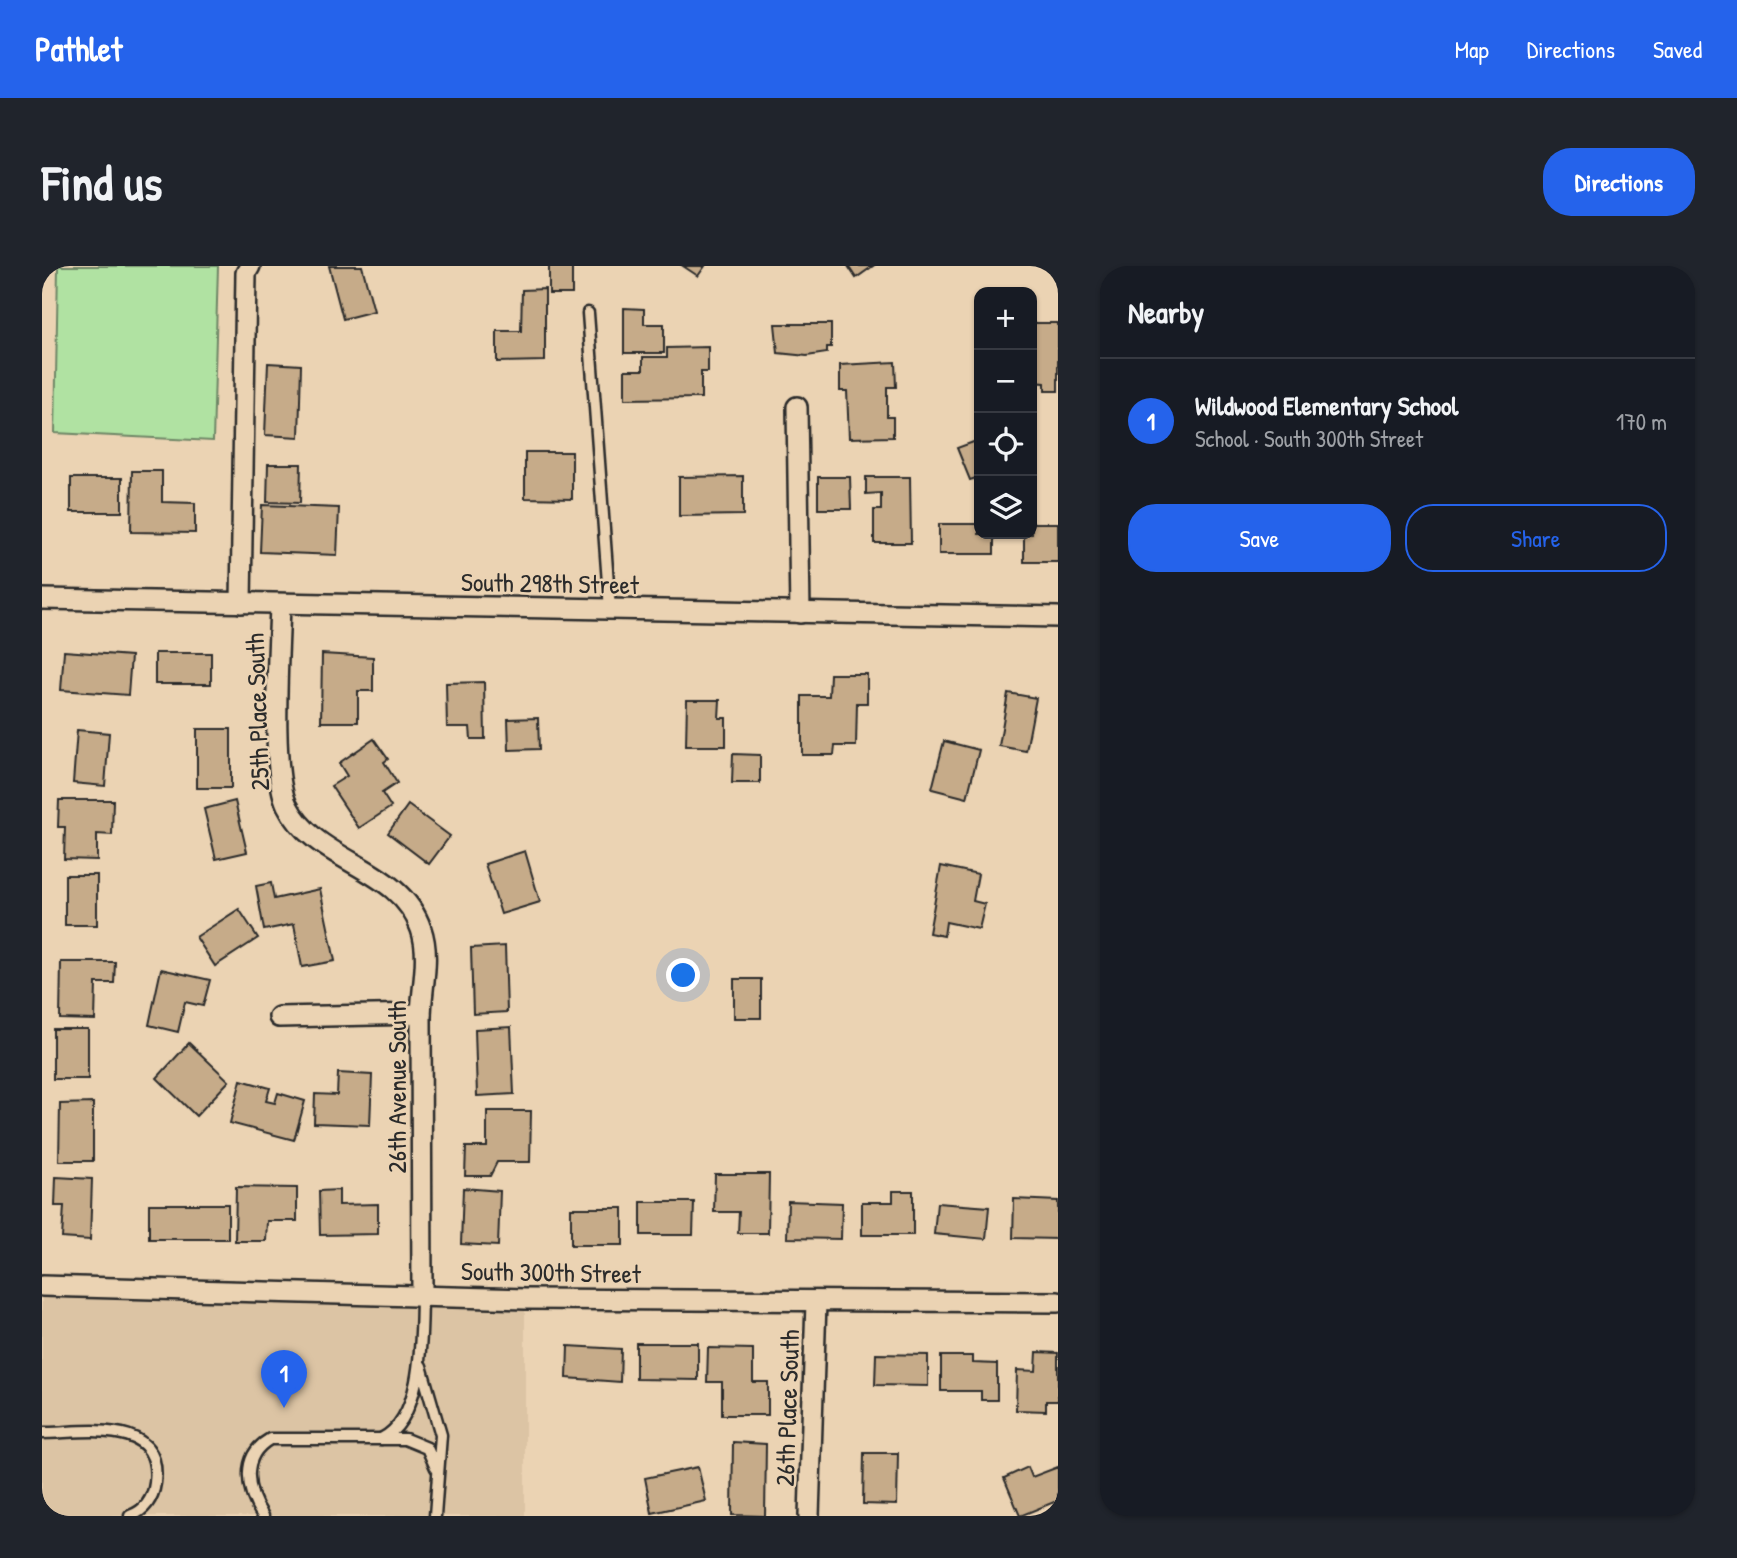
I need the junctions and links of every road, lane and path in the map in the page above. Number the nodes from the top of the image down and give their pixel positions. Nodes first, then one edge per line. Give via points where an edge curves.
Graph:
1 (250, 266) edge
2 (588, 313) dead end
3 (797, 408) dead end
4 (42, 599) edge
5 (241, 603) junction
6 (280, 604) junction
7 (610, 610) junction
8 (800, 613) junction
9 (1058, 617) edge
10 (395, 889) joint
11 (421, 1014) junction
12 (279, 1017) dead end
13 (42, 1286) edge
14 (422, 1295) junction
15 (817, 1302) junction
16 (1058, 1303) edge
17 (420, 1363) junction
18 (42, 1427) edge
19 (42, 1433) edge
20 (53, 1433) junction
21 (380, 1439) junction
22 (436, 1468) junction
23 (130, 1516) edge
24 (263, 1516) edge
25 (435, 1516) edge
26 (810, 1516) edge

1 - 5 street, 25th Place South via 246,273
2 - 7 lane
3 - 8 street
4 - 5 street, South 298th Street
5 - 6 street, South 298th Street
6 - 7 street, South 298th Street
6 - 10 street, 25th Place South via 280,771 287,805 329,849
7 - 8 street, South 298th Street
8 - 9 street, South 298th Street
10 - 11 street, 26th Avenue South via 412,909 422,932
11 - 12 street
11 - 14 street, 26th Avenue South
13 - 14 street, South 300th Street
14 - 15 street, South 300th Street
14 - 17 lane
15 - 16 street, South 300th Street
15 - 26 street, 26th Place South
17 - 21 lane via 413,1392 395,1429
17 - 22 lane via 439,1424
18 - 20 lane
19 - 20 lane
20 - 23 lane via 114,1432 143,1442 154,1459 155,1486 145,1507
21 - 22 lane via 415,1442 427,1448
21 - 24 lane via 280,1438 260,1444 249,1465 249,1483
22 - 25 lane

